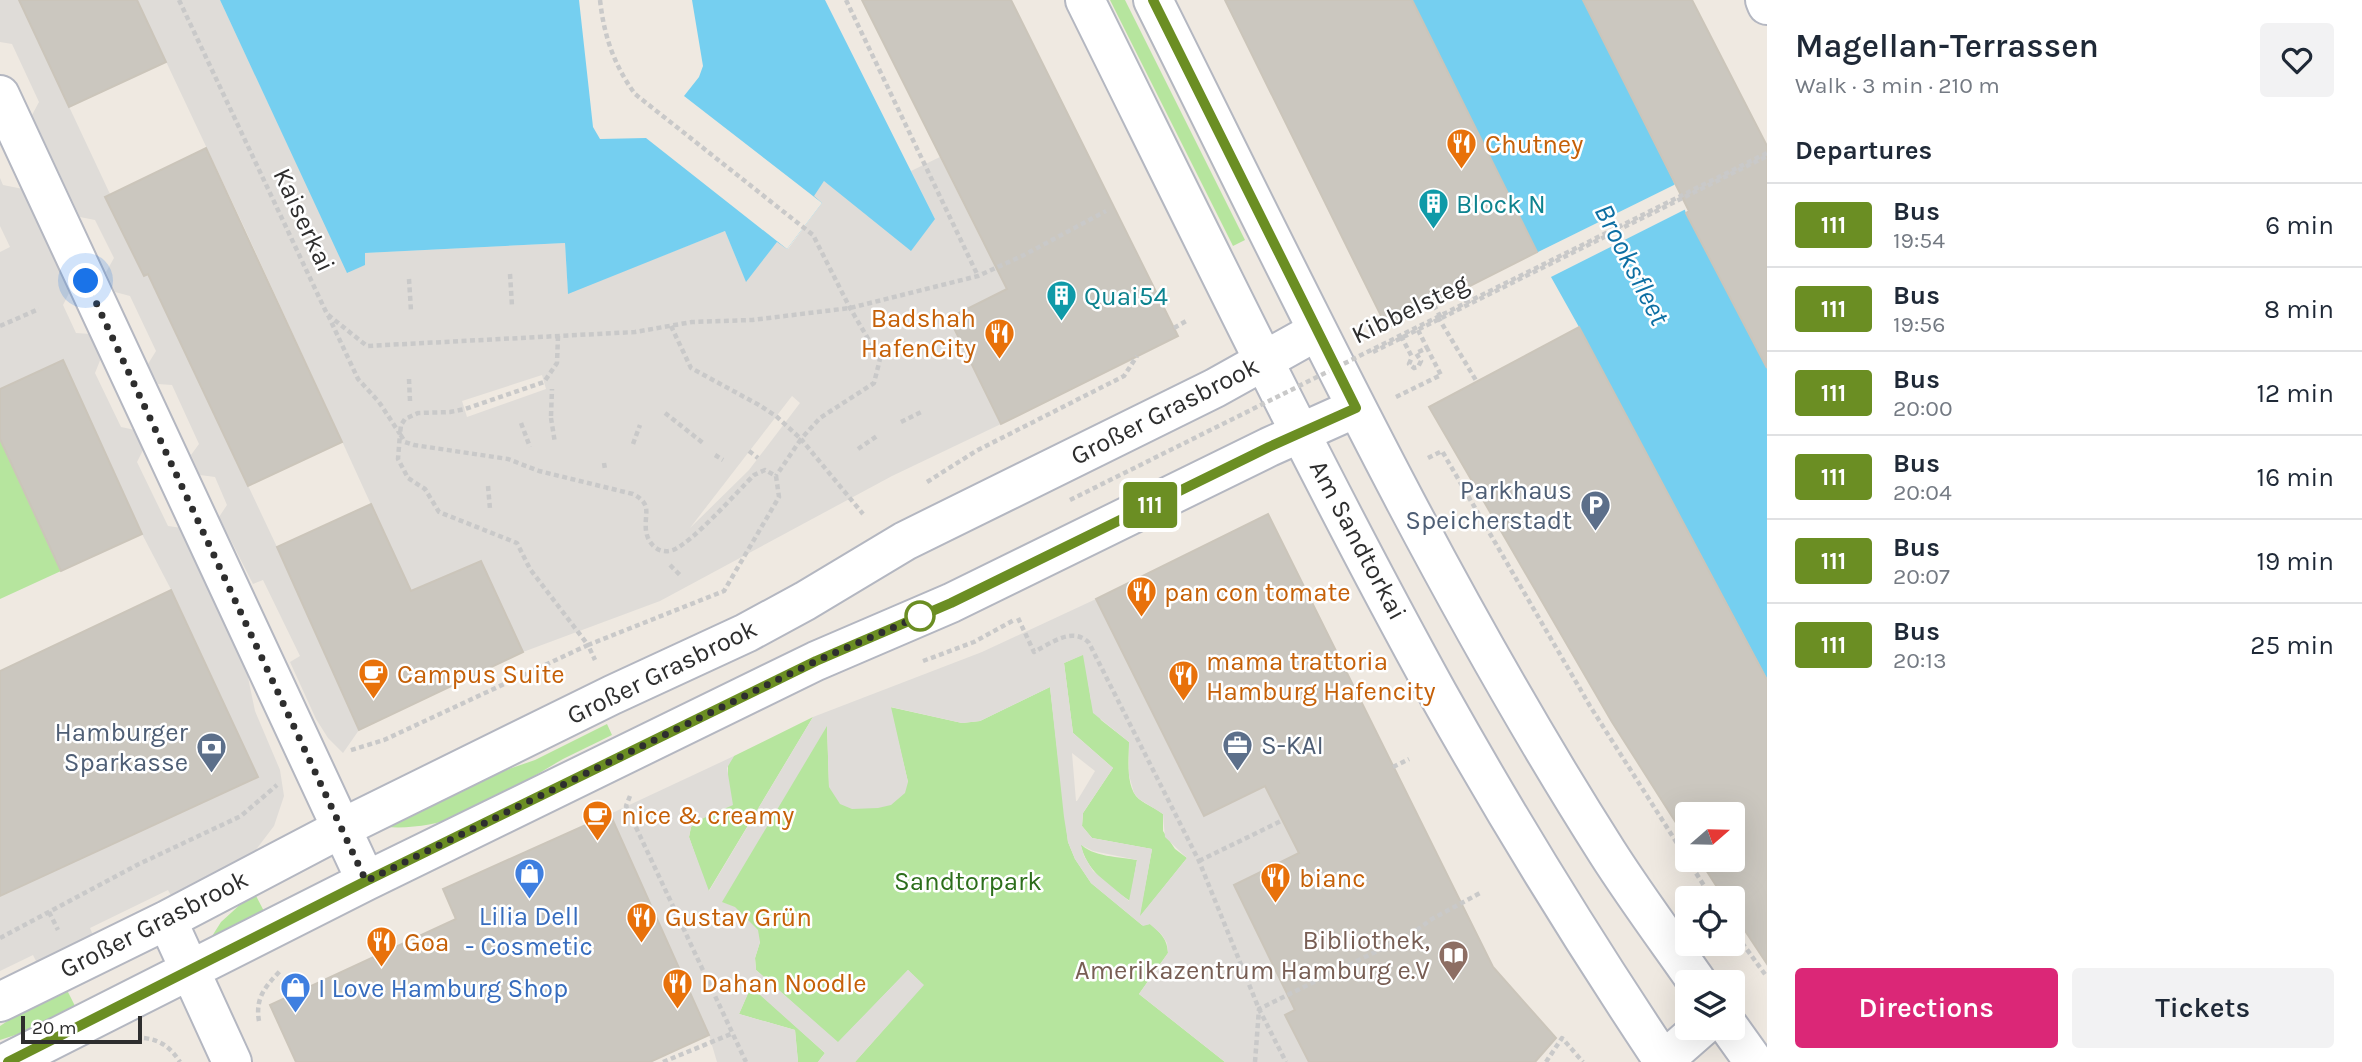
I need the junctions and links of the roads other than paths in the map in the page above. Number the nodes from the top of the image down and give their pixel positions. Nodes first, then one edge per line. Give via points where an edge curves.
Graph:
1 (1085, 0) edge
2 (1153, 0) edge
3 (0, 95) edge
4 (1317, 331) junction
5 (1265, 361) junction
6 (1356, 408) junction
7 (1301, 432) junction
8 (342, 828) junction
9 (366, 881) junction
10 (167, 920) junction
11 (190, 970) junction
12 (1689, 970) edge
13 (0, 1002) edge
14 (1688, 1040) edge
15 (1738, 1040) edge
16 (8, 1062) edge
17 (232, 1062) edge
18 (1663, 1062) edge
19 (1754, 1062) edge

1 - 5 street, Am Sandtorkai
2 - 4 street
3 - 8 street
4 - 5 street, Großer Grasbrook
4 - 6 street
5 - 7 street, Am Sandtorkai
5 - 8 street, Großer Grasbrook via 905,541 746,633
6 - 7 street
6 - 12 street via 1507,686 1607,851
7 - 9 street via 951,603 816,661
7 - 18 street, Am Sandtorkai via 1438,694
8 - 9 street
8 - 10 street, Großer Grasbrook
9 - 11 street
10 - 11 street
10 - 13 street, Großer Grasbrook
11 - 16 street
11 - 17 street
14 - 18 street
15 - 19 street

